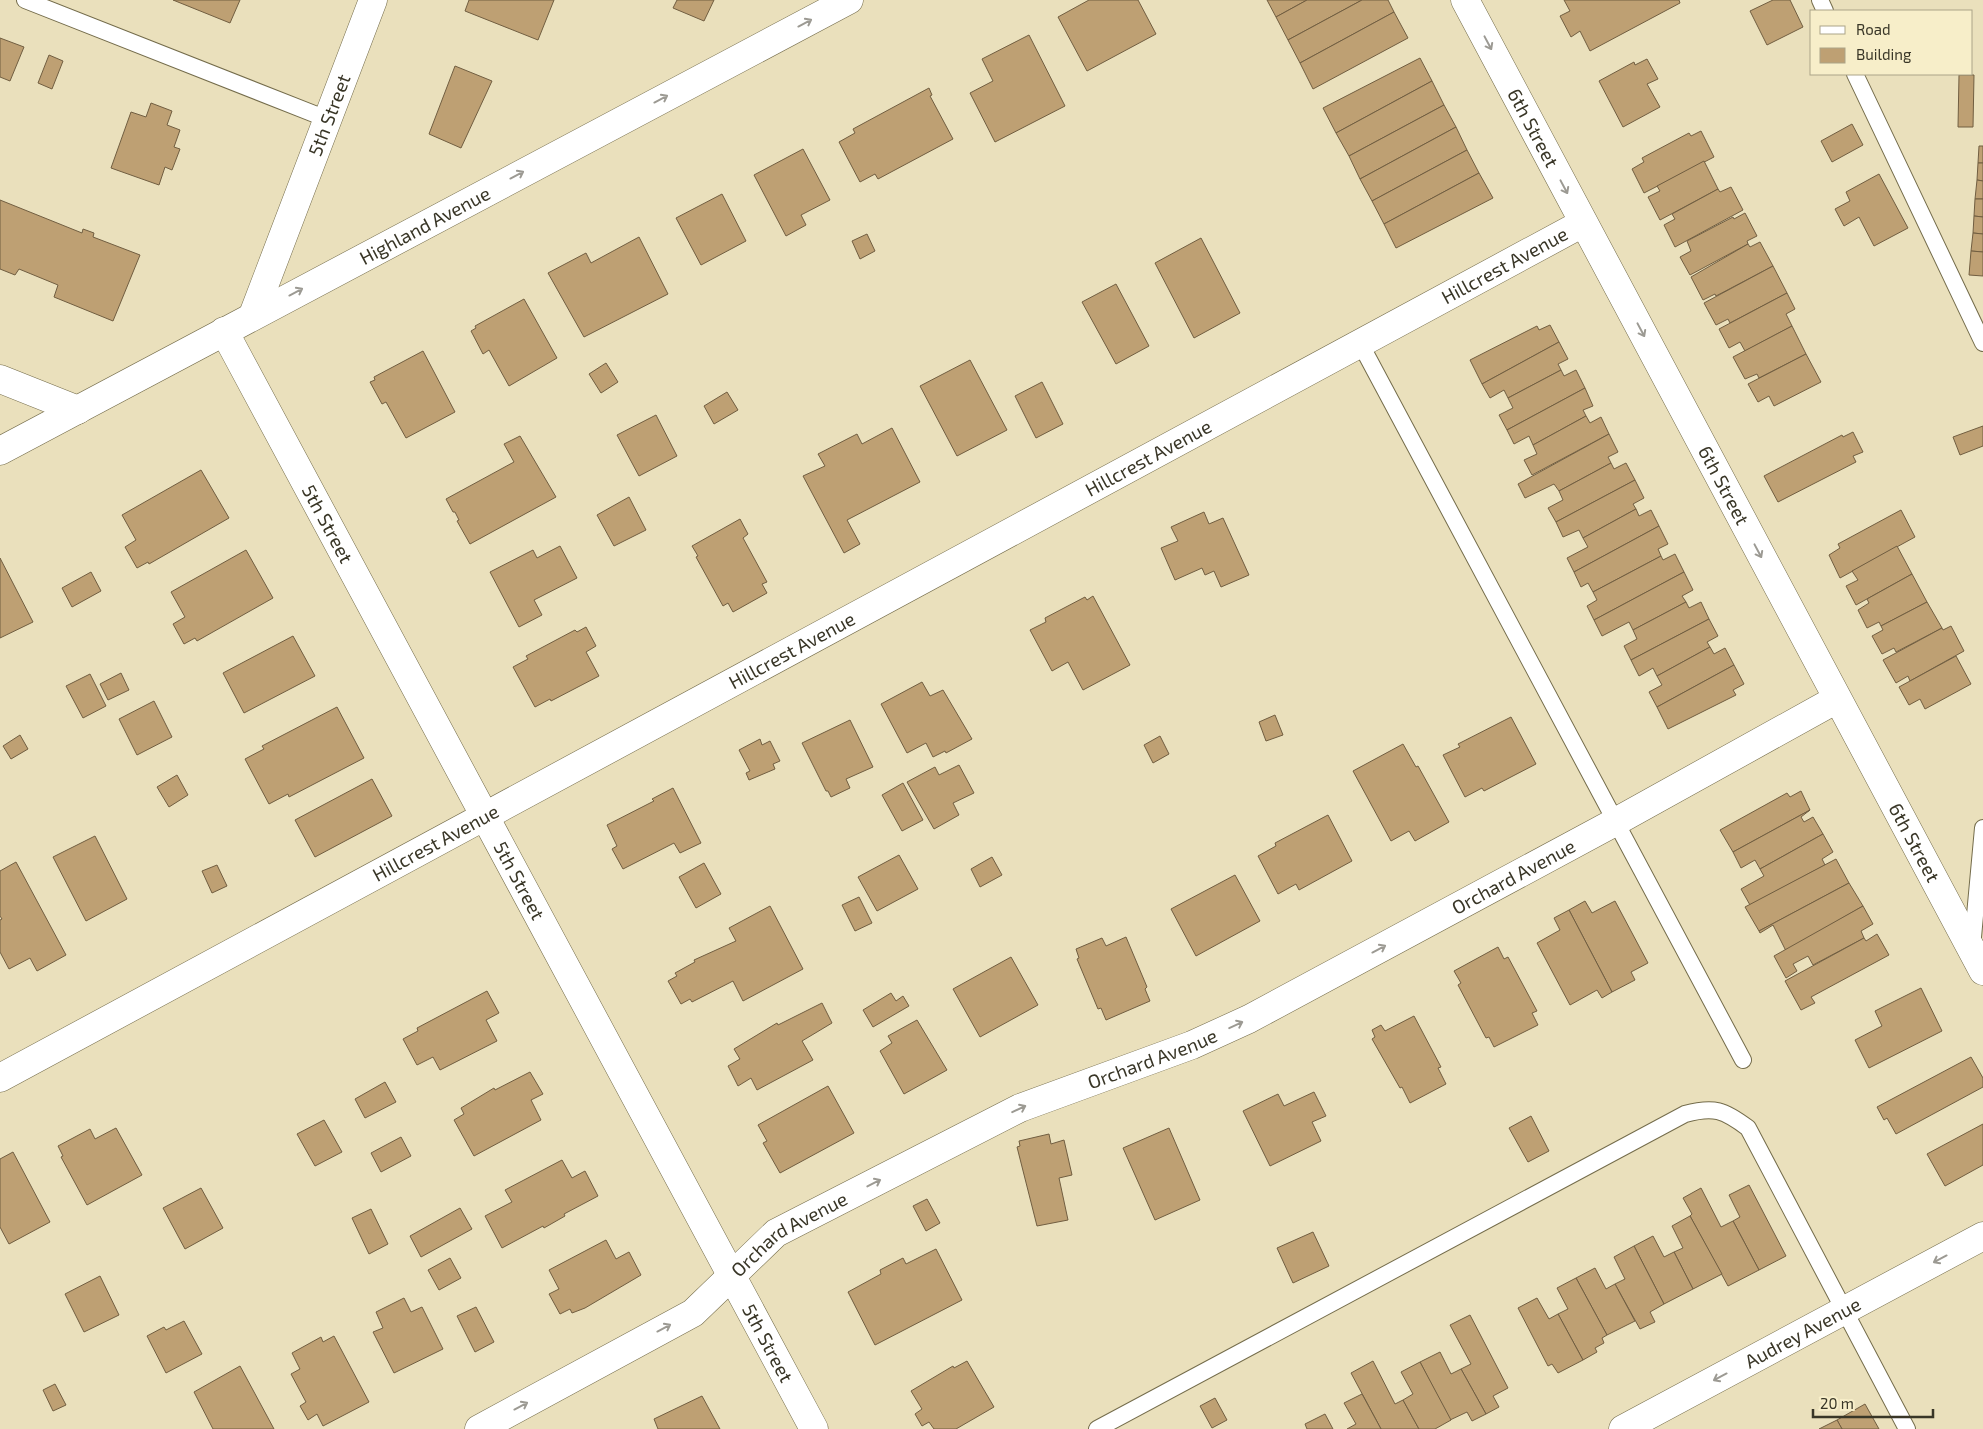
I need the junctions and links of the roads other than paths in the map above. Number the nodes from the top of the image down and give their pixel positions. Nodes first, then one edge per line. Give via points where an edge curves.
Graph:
1 (25, 0) edge
2 (373, 0) edge
3 (849, 0) edge
4 (1465, 0) edge
5 (1855, 75) edge
6 (327, 119) junction
7 (1584, 223) junction
8 (253, 315) junction
9 (224, 331) junction
10 (1360, 343) junction
11 (1983, 343) edge
12 (0, 378) edge
13 (78, 410) junction
14 (0, 451) edge
15 (1837, 700) junction
16 (485, 816) junction
17 (1617, 821) junction
18 (1983, 828) edge
19 (1978, 962) edge
20 (1742, 1060) dead end
21 (0, 1078) edge
22 (1983, 1236) edge
23 (731, 1274) junction
24 (1844, 1310) junction
25 (478, 1429) edge
26 (814, 1429) edge
27 (1097, 1429) edge
28 (1623, 1429) edge
29 (1907, 1429) edge

1 - 6 lane
2 - 6 street, 5th Street
8 -> 3 street, Highland Avenue
4 -> 7 street, 6th Street
5 - 11 lane
6 - 8 street, 5th Street
7 - 10 street, Hillcrest Avenue
7 -> 15 street, 6th Street
8 - 9 street, Highland Avenue
9 - 13 street, Highland Avenue
9 - 16 street, 5th Street
10 - 16 street, Hillcrest Avenue
10 - 17 lane
12 - 13 street
13 - 14 street, Highland Avenue
15 - 17 street, Orchard Avenue
15 - 19 street, 6th Street
16 - 21 street, Hillcrest Avenue
16 - 23 street, 5th Street
17 - 20 lane
23 -> 17 street, Orchard Avenue via 785,1228 1020,1108 1192,1045 1249,1018
18 - 19 lane
22 -> 24 street, Audrey Avenue
25 -> 23 street, Orchard Avenue via 693,1313
23 - 26 street, 5th Street
24 - 27 lane via 1748,1128 1729,1114 1706,1108 1684,1114
24 -> 28 street, Audrey Avenue
24 - 29 lane

